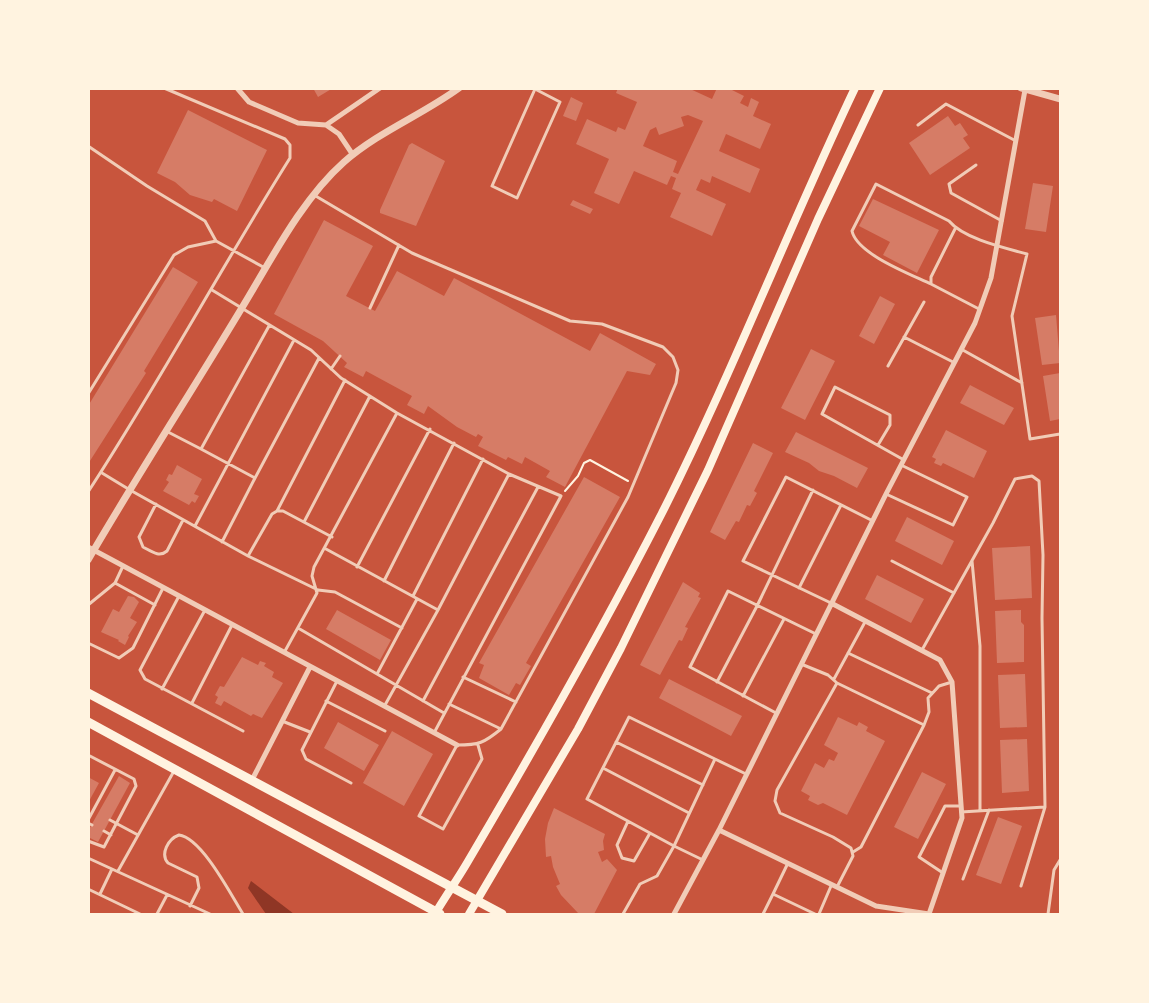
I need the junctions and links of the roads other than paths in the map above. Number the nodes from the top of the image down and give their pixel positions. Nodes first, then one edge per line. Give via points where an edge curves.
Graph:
1 (164, 88) edge
2 (237, 88) edge
3 (380, 88) edge
4 (459, 88) edge
5 (855, 88) edge
6 (880, 88) edge
7 (536, 89) edge
8 (1023, 89) edge
9 (1060, 99) edge
10 (326, 125) junction
11 (918, 125) dead end
12 (1016, 141) junction
13 (88, 146) edge
14 (353, 154) junction
15 (976, 165) dead end
16 (314, 195) junction
17 (1002, 221) junction
18 (955, 229) junction
19 (216, 241) junction
20 (399, 245) junction
21 (997, 246) junction
22 (232, 250) junction
23 (265, 268) junction
24 (931, 284) junction
25 (212, 290) junction
26 (924, 302) dead end
27 (370, 308) dead end
28 (241, 309) junction
29 (980, 310) junction
30 (269, 326) junction
31 (904, 337) junction
32 (294, 340) junction
33 (961, 349) junction
34 (340, 356) dead end
35 (319, 358) junction
36 (954, 362) junction
37 (888, 366) dead end
38 (331, 369) junction
39 (345, 380) junction
40 (1022, 383) junction
41 (88, 394) edge
42 (370, 396) junction
43 (397, 413) junction
44 (430, 429) junction
45 (166, 431) junction
46 (1060, 434) edge
47 (454, 443) junction
48 (878, 446) junction
49 (201, 449) junction
50 (483, 459) junction
51 (227, 463) junction
52 (902, 463) junction
53 (102, 472) junction
54 (509, 474) junction
55 (255, 478) junction
56 (538, 487) junction
57 (130, 490) junction
58 (813, 490) junction
59 (88, 492) edge
60 (886, 494) junction
61 (156, 504) junction
62 (841, 505) junction
63 (277, 511) junction
64 (183, 519) junction
65 (873, 521) junction
66 (304, 522) junction
67 (195, 526) junction
68 (332, 537) junction
69 (222, 542) junction
70 (91, 549) edge
71 (325, 549) junction
72 (248, 555) junction
73 (88, 560) edge
74 (892, 561) dead end
75 (972, 561) junction
76 (123, 566) junction
77 (357, 567) junction
78 (772, 575) junction
79 (384, 581) junction
80 (115, 583) junction
81 (163, 588) junction
82 (799, 588) junction
83 (318, 590) junction
84 (954, 593) junction
85 (179, 596) junction
86 (413, 596) junction
87 (417, 599) junction
88 (831, 603) junction
89 (88, 605) edge
90 (154, 605) junction
91 (757, 606) junction
92 (205, 610) junction
93 (438, 610) junction
94 (784, 619) junction
95 (865, 621) junction
96 (232, 625) junction
97 (298, 628) junction
98 (402, 628) junction
99 (816, 634) junction
100 (88, 643) edge
101 (922, 650) junction
102 (284, 653) junction
103 (848, 653) junction
104 (801, 664) junction
105 (310, 667) junction
106 (377, 674) junction
107 (464, 677) junction
108 (834, 678) junction
109 (337, 681) junction
110 (717, 682) junction
111 (952, 682) junction
112 (837, 683) junction
113 (396, 685) junction
114 (162, 689) junction
115 (88, 693) edge
116 (932, 693) junction
117 (743, 696) junction
118 (326, 701) junction
119 (423, 701) junction
120 (516, 702) junction
121 (192, 704) junction
122 (449, 704) junction
123 (384, 707) junction
124 (444, 713) junction
125 (776, 713) junction
126 (282, 720) junction
127 (88, 722) edge
128 (924, 725) junction
129 (501, 729) junction
130 (243, 731) dead end
131 (385, 731) dead end
132 (310, 732) junction
133 (434, 734) junction
134 (616, 742) junction
135 (457, 745) junction
136 (478, 745) junction
137 (90, 755) edge
138 (715, 759) junction
139 (603, 768) junction
140 (175, 769) junction
141 (115, 770) junction
142 (746, 774) junction
143 (252, 780) junction
144 (351, 783) dead end
145 (108, 784) junction
146 (703, 785) junction
147 (113, 787) dead end
148 (125, 793) dead end
149 (130, 797) junction
150 (101, 798) junction
151 (106, 800) dead end
152 (118, 806) dead end
153 (1045, 807) junction
154 (124, 809) junction
155 (961, 809) junction
156 (980, 810) junction
157 (989, 810) junction
158 (94, 811) junction
159 (98, 813) dead end
160 (689, 814) junction
161 (111, 820) dead end
162 (628, 821) junction
163 (90, 823) edge
164 (118, 824) junction
165 (718, 830) junction
166 (104, 831) dead end
167 (650, 833) junction
168 (111, 835) junction
169 (138, 835) junction
170 (88, 841) edge
171 (674, 846) junction
172 (853, 852) junction
173 (88, 858) edge
174 (703, 860) junction
175 (1060, 860) edge
176 (788, 864) junction
177 (112, 869) junction
178 (118, 872) junction
179 (943, 873) junction
180 (963, 879) dead end
181 (1021, 886) dead end
182 (451, 887) junction
183 (834, 887) junction
184 (88, 889) edge
185 (99, 894) junction
186 (773, 894) junction
187 (167, 895) junction
188 (477, 901) junction
189 (190, 906) junction
190 (437, 914) edge
191 (917, 914) edge
192 (140, 915) edge
193 (157, 915) edge
194 (210, 915) edge
195 (243, 915) edge
196 (469, 915) edge
197 (502, 915) edge
198 (623, 915) edge
199 (674, 915) edge
200 (763, 915) edge
201 (817, 915) edge
202 (929, 915) edge
203 (1048, 915) edge

1 - 22 lane via 285,139 290,145 290,158
2 - 10 street via 249,102 298,123
3 - 10 street
4 - 14 street
5 - 182 main road via 661,513 575,676
6 - 188 main road via 708,470 627,637
7 - 7 lane via 492,186 517,198 560,102
8 - 9 street
8 - 12 street
10 - 14 street via 339,134
11 - 12 lane via 946,105
12 - 17 street
13 - 19 lane via 205,221
14 - 16 street
15 - 17 lane via 949,184 951,193
16 - 20 lane
16 - 23 street
17 - 21 street
18 - 21 lane
18 - 24 lane
18 - 24 lane via 949,221 876,184 852,231 857,243
19 - 22 lane
19 - 41 lane via 188,246 174,255
20 - 27 lane
20 - 120 lane via 570,321 602,324 663,347 678,370 633,484
21 - 29 street
21 - 40 lane via 1027,254 1012,316
22 - 23 lane
22 - 25 lane
23 - 28 street
24 - 29 lane
25 - 28 lane
25 - 53 lane
26 - 31 lane
28 - 30 lane
28 - 45 street
29 - 33 street
30 - 32 lane
30 - 49 lane
31 - 36 lane
31 - 37 lane
32 - 35 lane
32 - 51 lane
33 - 36 street
33 - 40 lane
34 - 38 lane
35 - 38 lane
35 - 55 lane
36 - 52 street
38 - 39 lane
39 - 42 lane
39 - 63 lane
40 - 46 lane via 1030,439
42 - 43 lane
42 - 66 lane
43 - 44 lane
43 - 68 lane
44 - 47 lane
44 - 77 lane
45 - 49 lane
45 - 57 street
47 - 50 lane
47 - 79 lane
48 - 48 lane via 822,414 835,387 890,415 890,425
48 - 52 lane
49 - 51 lane
50 - 54 lane
50 - 86 lane
51 - 55 lane
51 - 67 lane
52 - 60 street
52 - 60 lane via 967,497 953,525
53 - 57 lane
53 - 59 lane
54 - 56 lane
54 - 93 lane
55 - 69 lane
56 - 107 lane via 561,496
56 - 119 lane
57 - 61 lane
57 - 70 street
58 - 62 lane
58 - 78 lane
58 - 78 lane via 786,477 743,561
60 - 65 street
61 - 64 lane
61 - 64 lane via 139,537 143,547 164,554
62 - 65 lane
62 - 82 lane
63 - 66 lane
63 - 72 lane
64 - 67 lane
65 - 88 street
66 - 68 lane
67 - 69 lane
68 - 71 lane
69 - 72 lane
70 - 73 street
70 - 76 street
71 - 77 lane
71 - 83 lane via 312,576
72 - 83 lane
74 - 84 lane
75 - 84 lane
75 - 153 lane via 1015,479 1032,476 1039,481
75 - 156 lane via 980,646
76 - 80 lane
76 - 81 street
77 - 79 lane
78 - 82 lane
78 - 91 lane
79 - 86 lane
80 - 89 lane
80 - 90 lane
81 - 85 street
81 - 90 lane
82 - 88 lane
83 - 97 lane
83 - 98 lane via 334,592
84 - 101 lane
85 - 92 street
85 - 114 lane via 140,670 145,680
86 - 87 lane
87 - 93 lane
87 - 98 lane
88 - 95 street
88 - 99 street
90 - 100 lane via 127,654 119,658
91 - 94 lane
91 - 110 lane
91 - 110 lane via 728,591 690,667
92 - 96 street
92 - 114 lane
93 - 113 lane
94 - 99 lane
94 - 117 lane
95 - 101 street
95 - 103 lane
96 - 102 street
96 - 121 lane
97 - 102 lane
97 - 106 lane
98 - 106 lane
99 - 104 street
101 - 111 street via 940,660
102 - 105 street
103 - 108 lane
103 - 116 lane
104 - 108 lane
104 - 125 street
105 - 109 street
105 - 126 street
106 - 113 lane
107 - 120 lane
107 - 122 lane
108 - 112 lane
109 - 118 lane
109 - 123 street
110 - 117 lane
111 - 116 lane
111 - 155 street
112 - 128 lane
112 - 172 lane via 777,790 775,801 780,813 833,837
113 - 119 lane
113 - 123 lane
114 - 121 lane
115 - 143 highway
116 - 128 lane
117 - 125 lane
118 - 131 lane
118 - 132 lane
119 - 124 lane
120 - 129 lane
121 - 130 lane
122 - 124 lane
122 - 129 lane
123 - 133 street
124 - 133 lane
125 - 142 street
126 - 132 lane
126 - 143 street
127 - 140 highway
128 - 172 lane via 861,848
129 - 136 lane
132 - 144 lane via 302,750 306,759
133 - 135 street
134 - 138 lane via 629,717
134 - 139 lane
134 - 146 lane
135 - 136 lane
135 - 136 lane via 419,816 442,829 482,759
137 - 141 lane
138 - 142 lane
138 - 146 lane
139 - 160 lane
139 - 162 lane via 587,799
140 - 169 lane
140 - 190 highway
141 - 145 lane
141 - 149 lane via 134,779 136,786
142 - 165 street
143 - 182 highway
145 - 147 lane
145 - 150 lane
146 - 160 lane
148 - 149 lane
149 - 154 lane
150 - 151 lane
150 - 158 lane
152 - 154 lane
153 - 157 lane
153 - 181 lane
154 - 164 lane
155 - 156 lane
155 - 179 street via 962,818
155 - 179 lane via 945,806 919,857
156 - 157 lane
157 - 180 lane
158 - 159 lane
158 - 163 lane
160 - 171 lane
161 - 164 lane
162 - 167 lane
162 - 167 lane via 617,845 622,858 634,861
164 - 168 lane
164 - 169 lane
165 - 174 street
165 - 176 street
166 - 168 lane
167 - 171 lane
168 - 170 lane via 104,847
169 - 178 lane
171 - 174 lane
171 - 198 lane via 657,876 639,884
172 - 183 lane
173 - 177 lane
174 - 199 street
175 - 203 lane via 1054,870
176 - 183 street
176 - 186 lane
177 - 178 lane
177 - 185 lane
178 - 187 lane
179 - 202 street
182 - 188 highway
182 - 190 main road
183 - 191 street via 876,906
183 - 201 lane
184 - 185 lane
185 - 192 lane
186 - 200 lane
186 - 201 lane
187 - 189 lane
187 - 193 lane
188 - 196 main road
188 - 197 highway
189 - 194 lane
189 - 195 lane via 199,888 197,878 168,863 164,854 179,835 200,849
191 - 202 street

